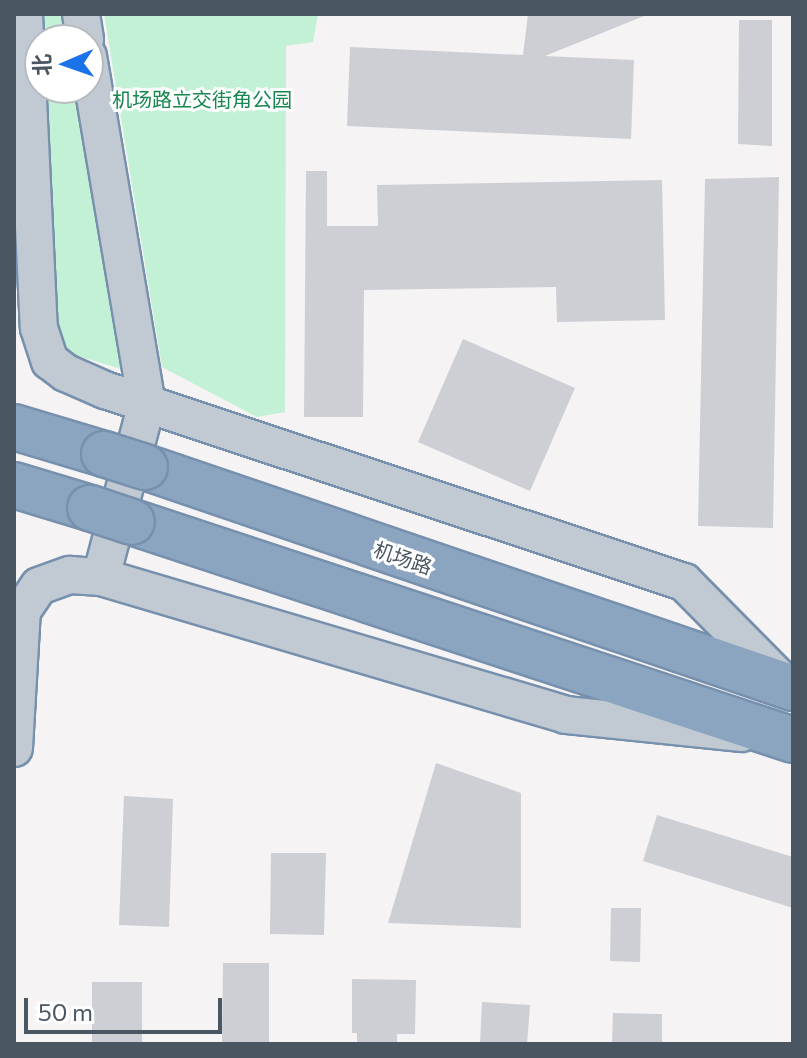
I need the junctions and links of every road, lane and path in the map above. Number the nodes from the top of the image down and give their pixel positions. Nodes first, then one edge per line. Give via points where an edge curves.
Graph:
1 (24, 14) edge
2 (96, 104) edge
3 (25, 253) edge
4 (147, 403) junction
5 (14, 427) edge
6 (14, 485) edge
7 (101, 577) junction
8 (17, 647) edge
9 (791, 688) edge
10 (784, 737) edge
11 (14, 748) edge

1 - 3 lane
2 - 4 lane
3 - 4 lane via 50,361 82,381
4 - 7 lane
4 - 9 lane via 684,582
5 - 9 highway, 机场路, bridge
6 - 10 highway, bridge
7 - 8 lane via 70,575 39,586 22,611
7 - 10 lane via 566,715 664,729
8 - 11 lane

